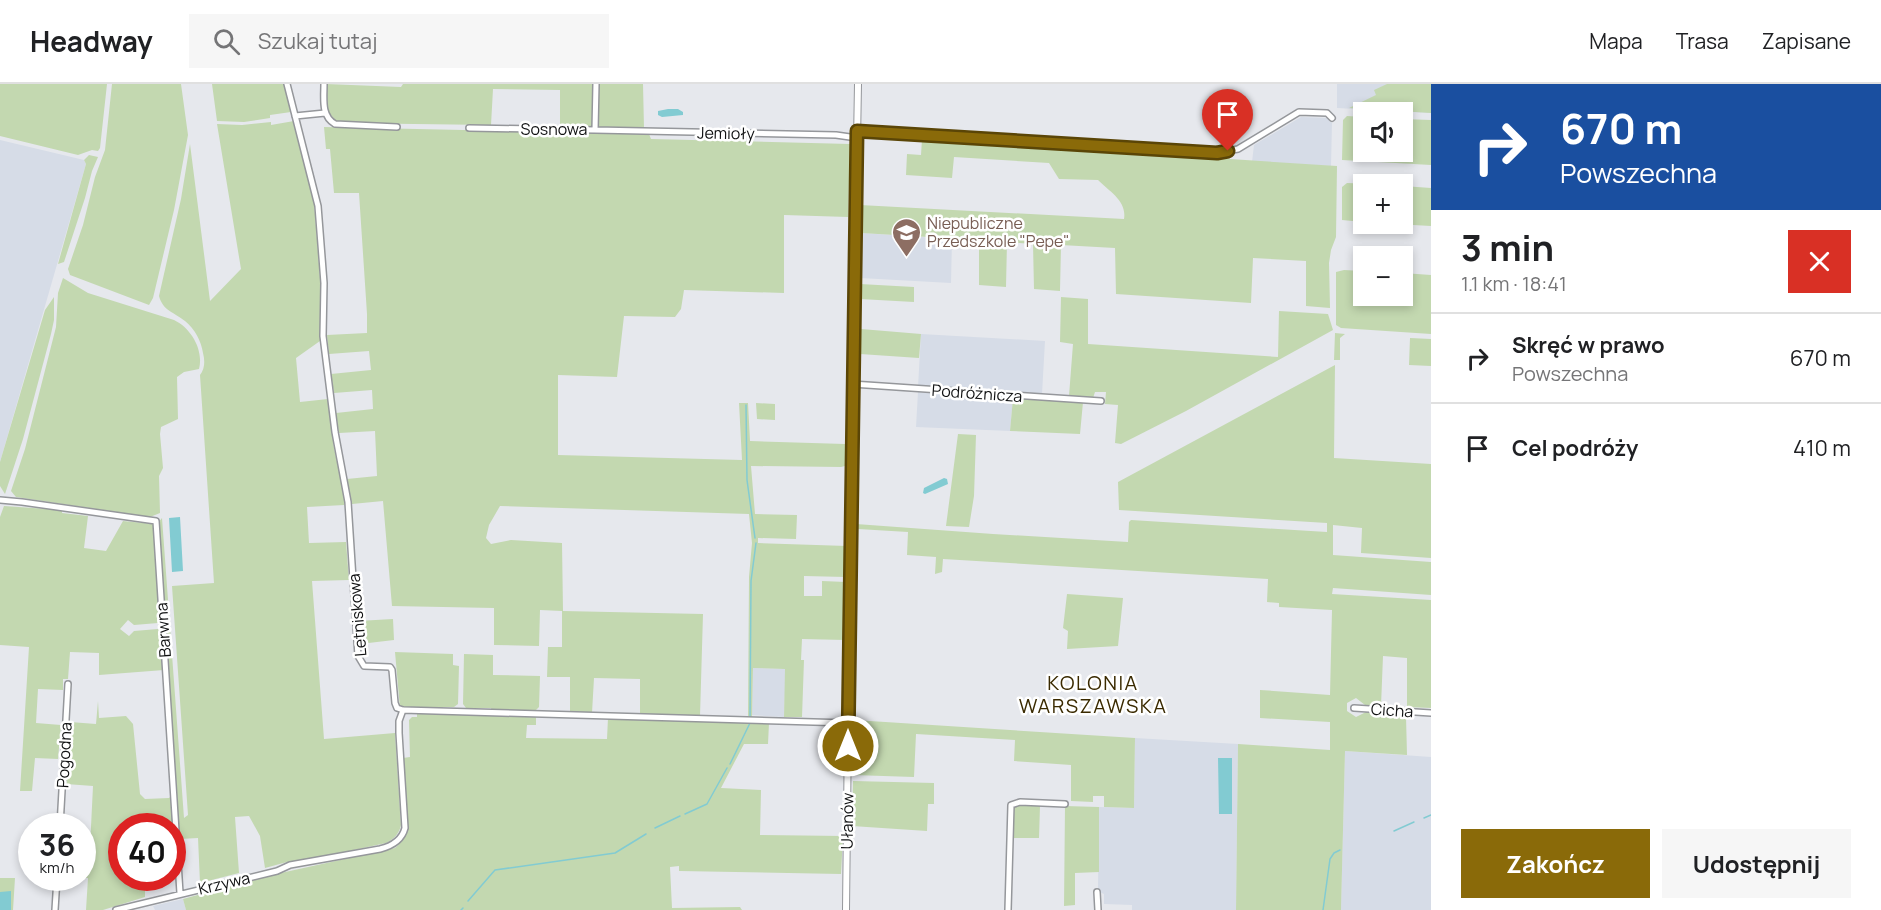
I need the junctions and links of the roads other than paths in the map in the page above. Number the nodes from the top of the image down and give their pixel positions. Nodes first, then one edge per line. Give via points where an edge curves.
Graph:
1 (287, 84) edge
2 (324, 84) edge
3 (596, 84) edge
4 (858, 84) edge
5 (325, 113) junction
6 (295, 116) junction
7 (1332, 118) dead end
8 (396, 127) dead end
9 (469, 129) dead end
10 (595, 130) junction
11 (857, 135) junction
12 (852, 384) junction
13 (1101, 401) dead end
14 (1, 501) edge
15 (68, 684) dead end
16 (1354, 708) dead end
17 (403, 710) junction
18 (1431, 713) edge
19 (848, 723) junction
20 (1065, 804) dead end
21 (61, 813) edge
22 (56, 891) edge
23 (1097, 892) dead end
24 (180, 893) junction
25 (55, 910) edge
26 (117, 910) edge
27 (846, 910) edge
28 (1008, 910) edge
29 (1098, 910) edge

1 - 6 street, Letniskowa
2 - 5 street
3 - 10 street, Sosnowa
4 - 11 street, Ułanów
5 - 6 street
5 - 8 street via 335,124
6 - 17 street, Letniskowa via 318,206 324,283 323,336 348,502 358,656 363,666 390,667 395,704
7 - 11 street, Jemioły via 1327,113 1299,112 1238,149 1217,153
9 - 10 street, Sosnowa
10 - 11 street, Jemioły
11 - 12 street, Ułanów
12 - 13 street, Podróżnicza
12 - 19 street, Ułanów
14 - 24 street, Barwna via 156,521
15 - 21 street, Pogodna
16 - 18 street, Cicha
17 - 19 street
17 - 24 street, Krzywa via 399,721 402,837 387,847 290,865
19 - 27 street, Ułanów
20 - 28 street via 1011,805
22 - 25 street
23 - 29 street
24 - 26 street, Krzywa

